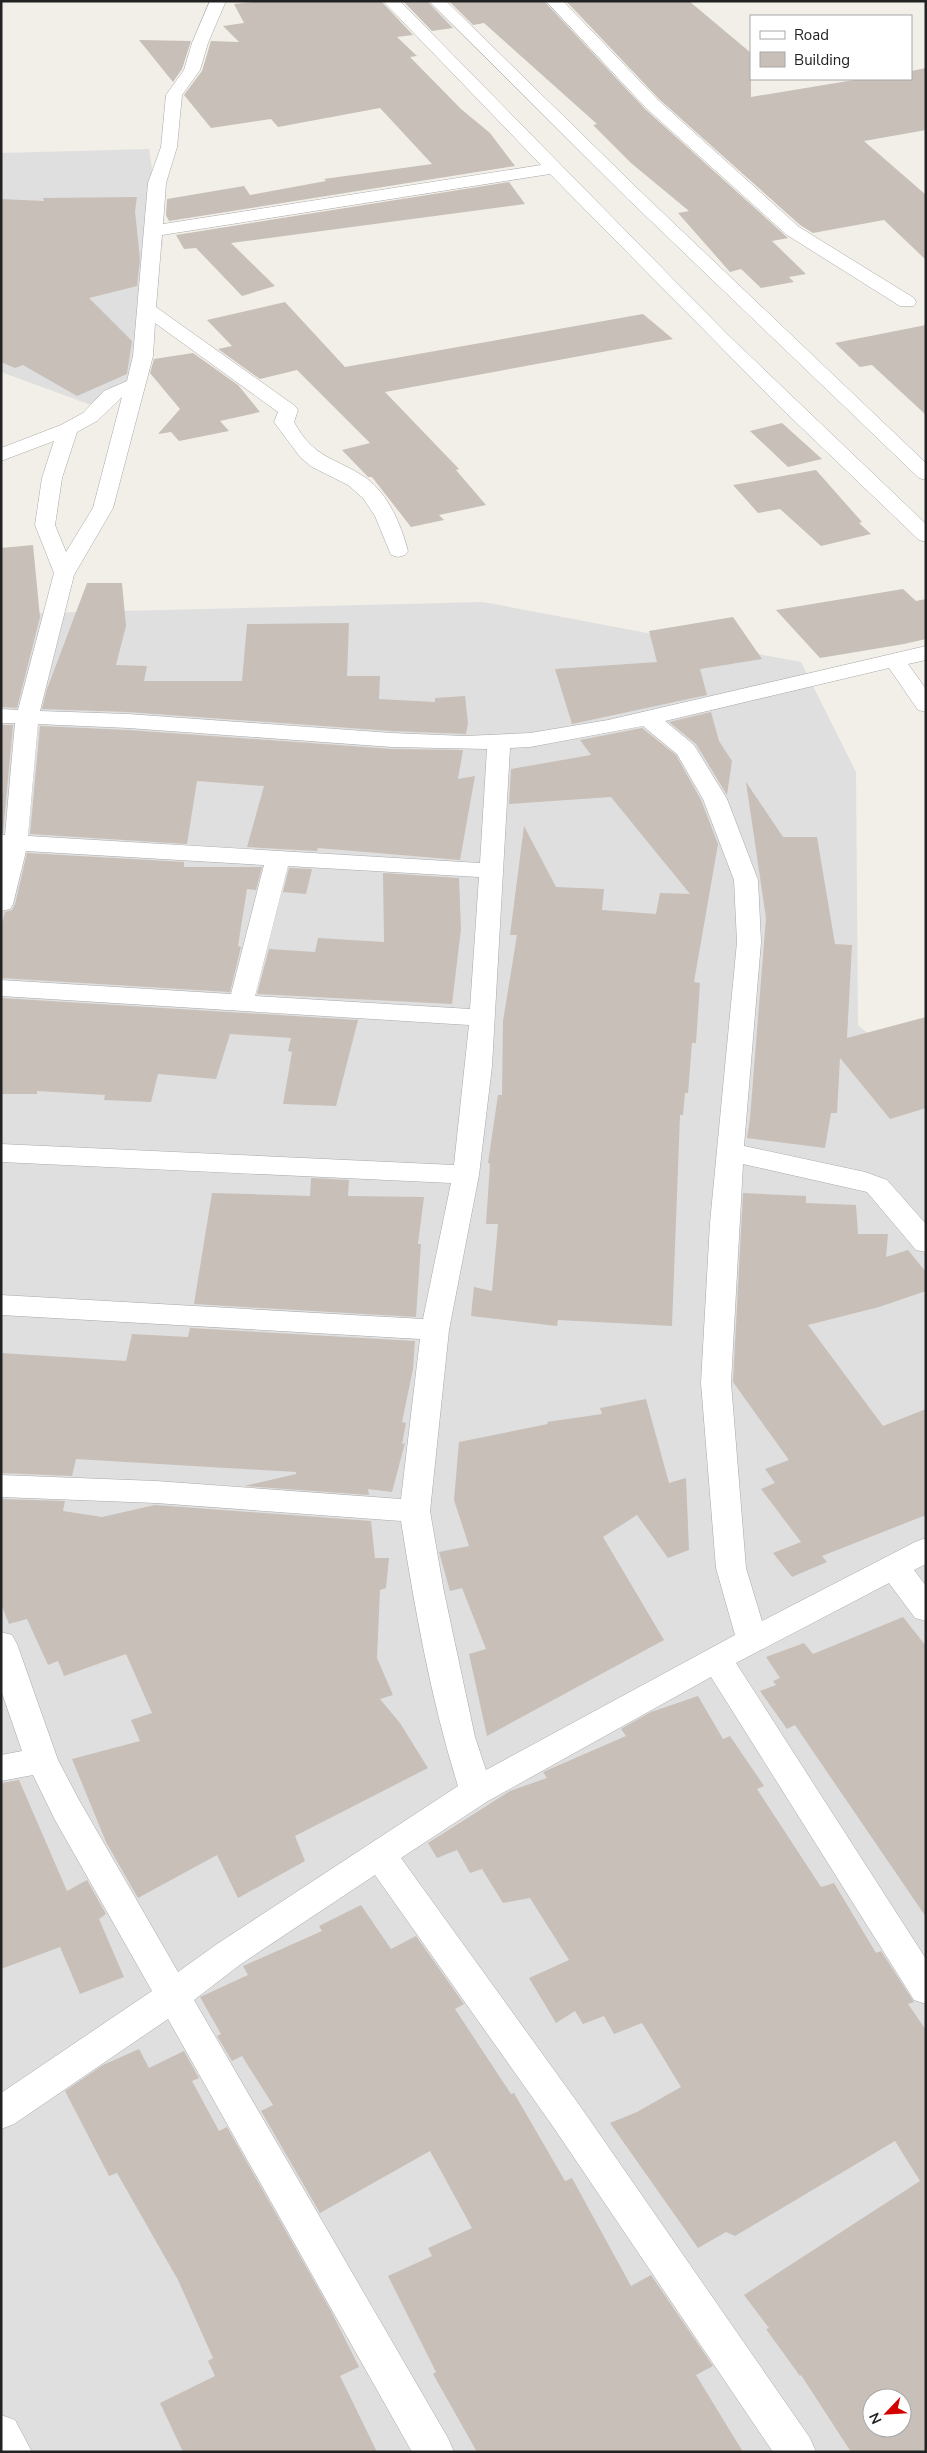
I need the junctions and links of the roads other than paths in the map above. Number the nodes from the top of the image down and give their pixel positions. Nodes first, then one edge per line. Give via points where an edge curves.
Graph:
1 (218, 1) edge
2 (391, 1) edge
3 (437, 1) edge
4 (554, 1) edge
5 (554, 168) junction
6 (153, 231) junction
7 (907, 302) dead end
8 (147, 308) junction
9 (136, 384) junction
10 (68, 429) junction
11 (1, 455) edge
12 (926, 474) edge
13 (926, 536) edge
14 (398, 551) dead end
15 (64, 573) junction
16 (926, 653) edge
17 (898, 660) junction
18 (926, 705) edge
19 (1, 716) edge
20 (27, 717) junction
21 (647, 718) junction
22 (499, 741) junction
23 (8, 842) edge
24 (278, 858) junction
25 (491, 871) junction
26 (1, 904) edge
27 (1, 988) edge
28 (241, 1003) junction
29 (482, 1018) junction
30 (730, 1152) junction
31 (1, 1153) edge
32 (466, 1175) junction
33 (926, 1243) edge
34 (1, 1305) edge
35 (435, 1330) junction
36 (1, 1486) edge
37 (415, 1511) junction
38 (926, 1550) edge
39 (894, 1567) junction
40 (926, 1609) edge
41 (752, 1640) junction
42 (1, 1644) edge
43 (716, 1659) junction
44 (42, 1760) junction
45 (1, 1768) edge
46 (476, 1791) junction
47 (380, 1854) junction
48 (926, 1989) edge
49 (174, 1996) junction
50 (1, 2113) edge
51 (1, 2434) edge
52 (12, 2452) edge
53 (434, 2452) edge
54 (796, 2452) edge

1 - 6 street via 192,70 174,95 168,147 157,183
2 - 5 street
3 - 12 street via 634,196
4 - 7 street via 652,104 793,231
5 - 6 street
5 - 13 street via 834,450
6 - 8 street
8 - 9 street via 143,356
8 - 14 street via 288,410 284,422 293,439 324,465 364,487 383,511
9 - 10 street via 112,395 90,417
9 - 15 street via 103,508
10 - 11 street
10 - 15 street via 52,478 45,525
15 - 20 street
16 - 17 street
17 - 18 street
17 - 21 street
19 - 20 street
20 - 22 street via 392,740
20 - 23 street
21 - 22 street via 530,740
21 - 30 street via 686,750 715,798 746,880 749,942
22 - 25 street
23 - 24 street
23 - 26 street
24 - 25 street
24 - 28 street
25 - 29 street
27 - 28 street
28 - 29 street
29 - 32 street
30 - 33 street via 877,1186
30 - 41 street via 716,1383 731,1568
31 - 32 street
32 - 35 street
34 - 35 street
35 - 37 street
36 - 37 street via 247,1497
37 - 46 street via 454,1718
38 - 39 street
39 - 40 street
39 - 41 street
41 - 43 street
42 - 44 street
43 - 46 street
43 - 48 street
44 - 45 street
44 - 49 street via 67,1810
46 - 47 street
47 - 49 street via 229,1954
47 - 54 street via 567,2117
49 - 50 street
49 - 53 street
51 - 52 street

